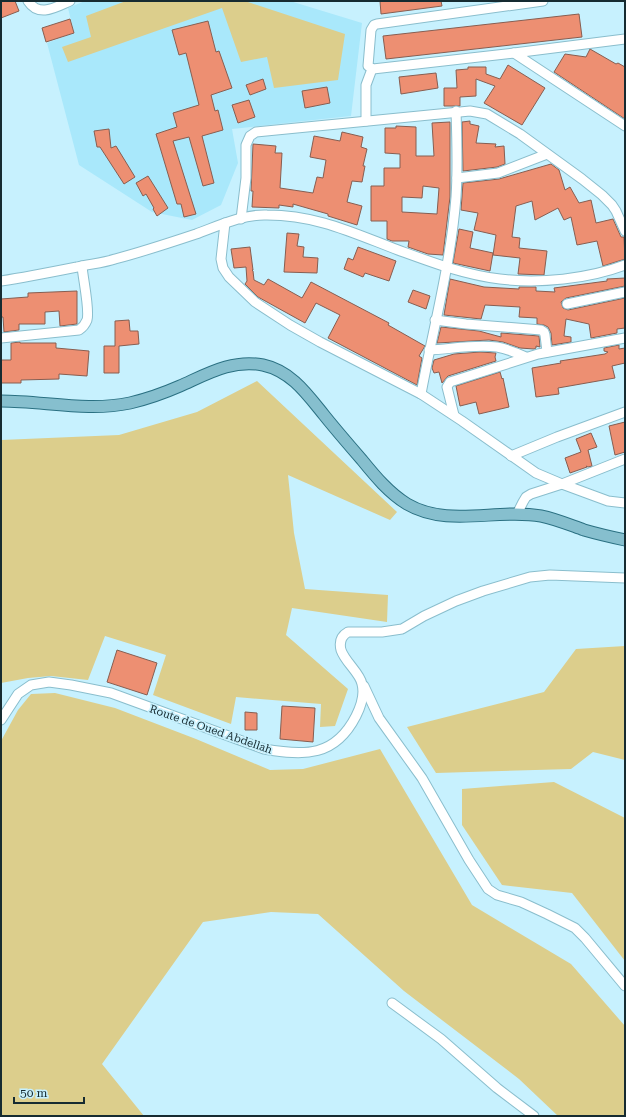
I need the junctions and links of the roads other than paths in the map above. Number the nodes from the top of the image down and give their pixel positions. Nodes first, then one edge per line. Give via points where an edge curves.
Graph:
1 (28, 1) edge
2 (70, 1) edge
3 (543, 1) edge
4 (625, 39) edge
5 (514, 53) junction
6 (372, 69) junction
7 (456, 111) junction
8 (366, 120) junction
9 (625, 126) edge
10 (547, 154) junction
11 (457, 178) junction
12 (621, 209) edge
13 (241, 219) junction
14 (225, 223) junction
15 (625, 231) edge
16 (625, 265) edge
17 (82, 266) junction
18 (447, 267) junction
19 (1, 281) edge
20 (625, 292) edge
21 (567, 304) dead end
22 (435, 320) junction
23 (1, 338) edge
24 (625, 338) edge
25 (429, 350) junction
26 (547, 352) junction
27 (526, 357) junction
28 (421, 394) junction
29 (1, 401) edge
30 (625, 412) edge
31 (454, 416) junction
32 (511, 456) junction
33 (625, 459) edge
34 (562, 484) junction
35 (625, 503) edge
36 (517, 514) junction
37 (625, 540) edge
38 (625, 578) edge
39 (362, 683) junction
40 (1, 720) edge
41 (625, 986) edge
42 (392, 1003) dead end
43 (534, 1116) edge

1 - 2 street via 33,8 40,10
3 - 6 street via 377,24 371,30 368,65
4 - 5 street
5 - 6 street
5 - 9 street
6 - 8 street via 366,85
7 - 8 street
7 - 10 street via 487,114
7 - 11 street
8 - 13 street via 256,132 250,136 246,145 246,178
10 - 11 street via 498,173
10 - 12 street
11 - 18 street
12 - 15 street
13 - 14 street
13 - 18 street via 266,215 313,220
14 - 17 street via 115,259
14 - 28 street via 221,259 223,268 228,277 255,302 314,339
16 - 18 street via 575,277 520,281 462,272
17 - 19 street
17 - 23 street via 88,312 83,327 79,330
18 - 22 street
20 - 21 street
22 - 25 street
22 - 26 street via 541,330 545,334
24 - 26 street
25 - 27 street via 497,347
25 - 28 street
26 - 27 street
27 - 31 street via 450,382 447,387
28 - 31 street
29 - 36 main road via 70,406 129,403 228,366 248,363 264,366 286,375 302,388 376,476 407,504 423,511 447,516
30 - 32 street
31 - 32 street
32 - 34 street via 536,473
33 - 34 street
34 - 35 street via 608,501
34 - 36 street via 526,497
36 - 37 main road via 542,516
38 - 39 street via 550,575 530,577 456,601 402,629 348,632 340,640 341,650
39 - 40 street, Route de Oued Abdellah via 363,695 360,706 345,733 328,748 300,754 264,749 111,693 49,682 31,685 18,694
39 - 41 street via 379,718 422,778 488,889 575,928
42 - 43 street via 441,1039 497,1088

